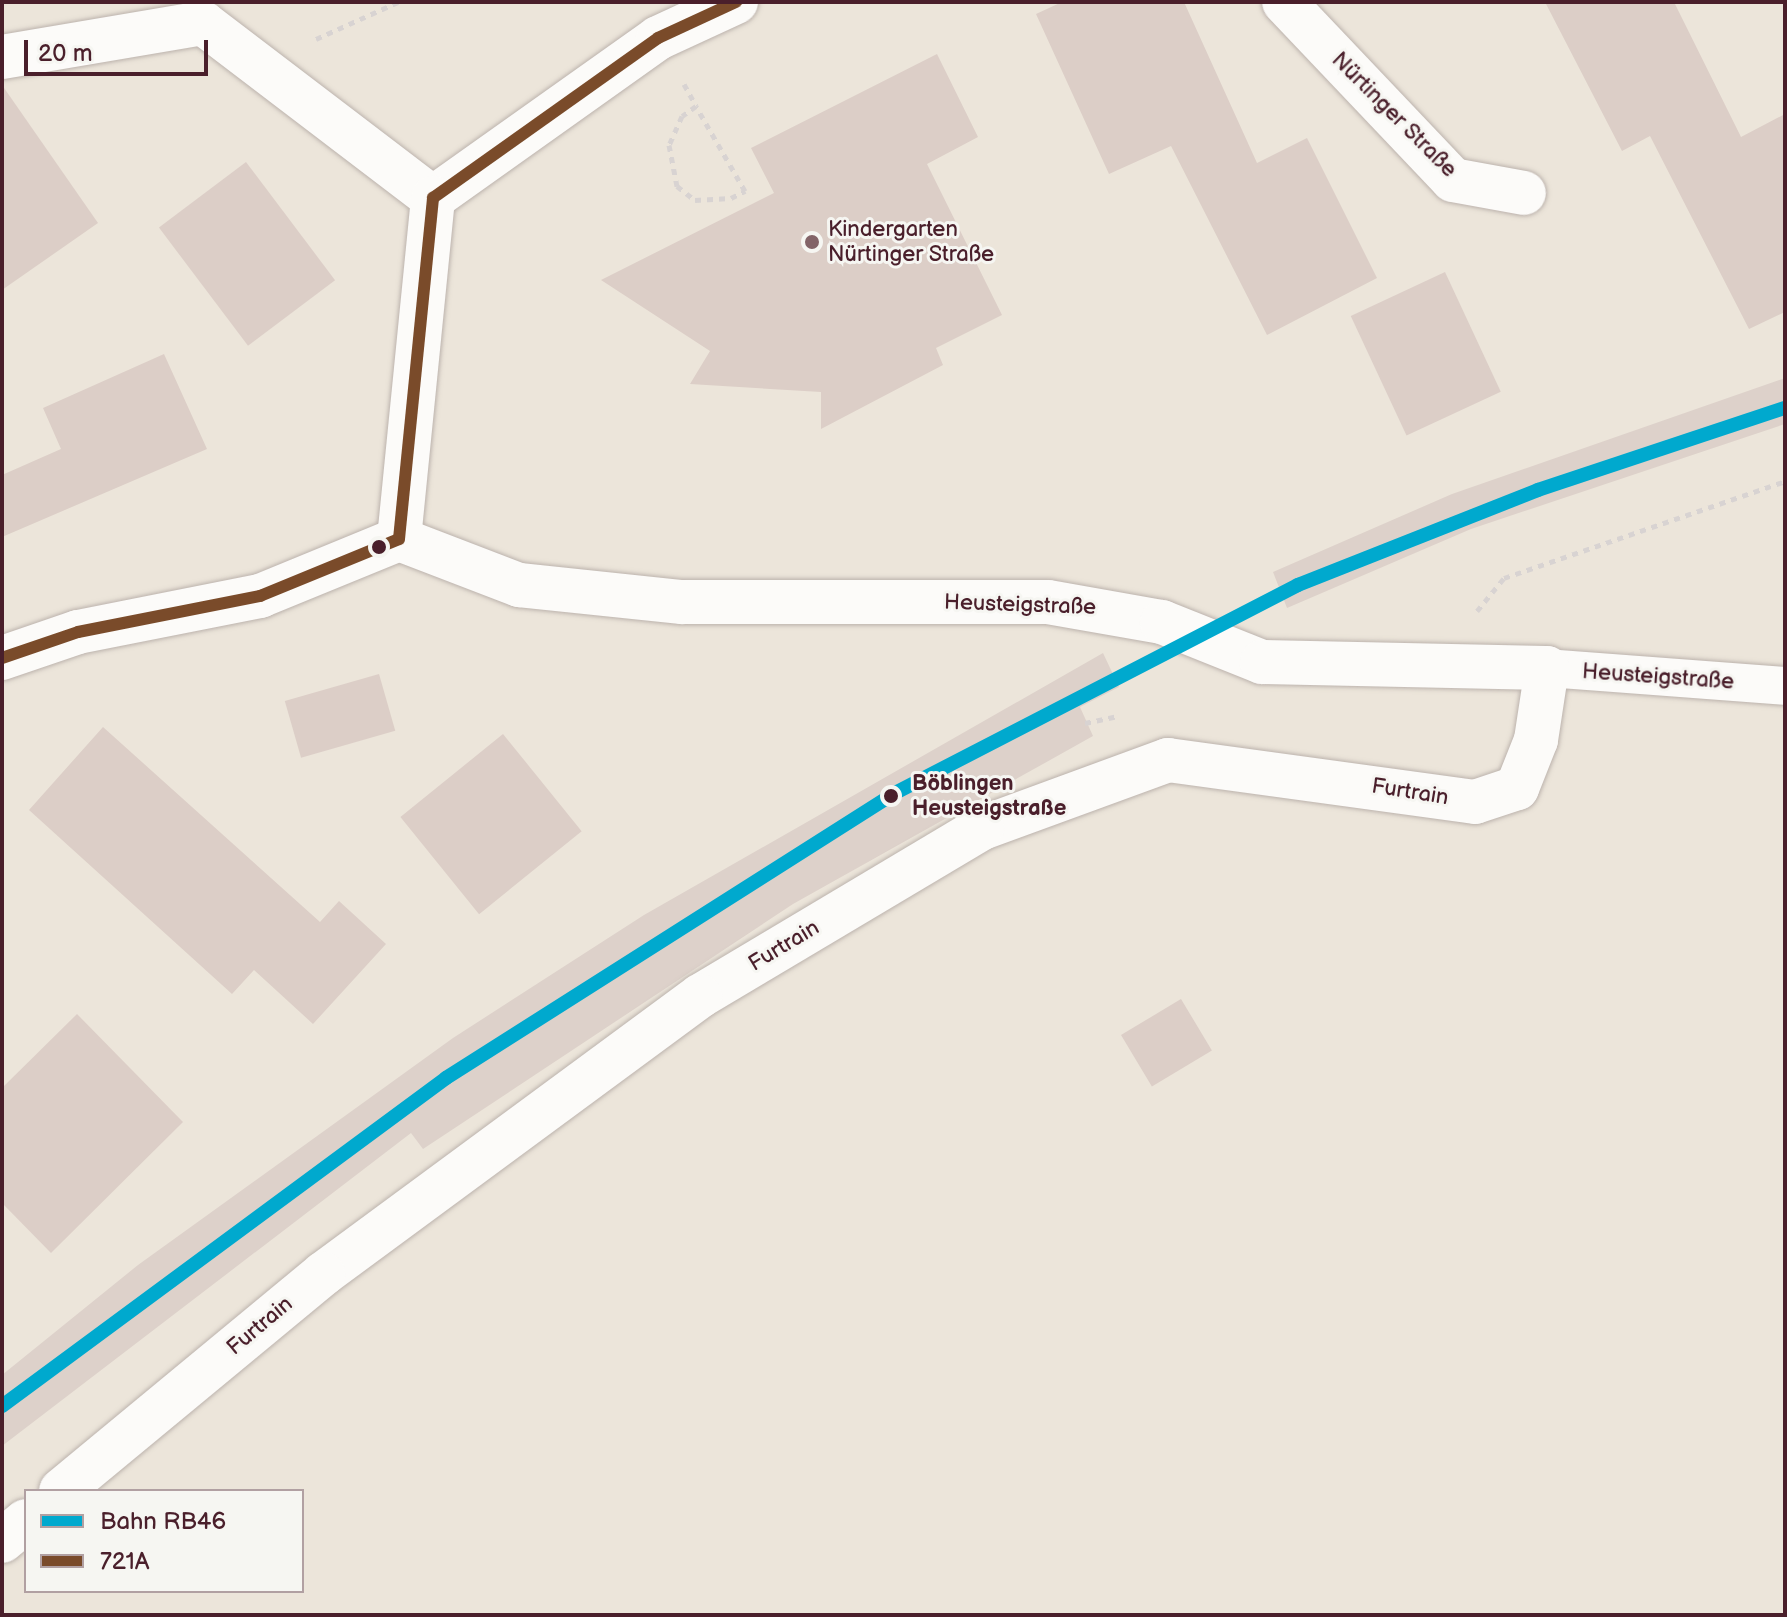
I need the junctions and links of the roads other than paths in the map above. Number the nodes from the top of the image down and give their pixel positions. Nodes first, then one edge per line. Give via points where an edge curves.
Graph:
1 (736, 2) edge
2 (1284, 2) edge
3 (2, 57) edge
4 (1524, 193) dead end
5 (433, 198) junction
6 (399, 539) junction
7 (2, 658) edge
8 (1547, 668) junction
9 (1785, 686) edge
10 (63, 1489) edge
11 (24, 1523) edge
12 (2, 1541) edge

1 - 5 street via 658,38
2 - 4 street, Nürtinger Straße via 1453,180
3 - 5 street via 203,23
5 - 6 street
6 - 7 street via 260,596 78,632
6 - 8 street, Heusteigstraße via 519,585 682,602 1048,602 1162,622 1262,662
8 - 9 lane, Heusteigstraße
8 - 10 street, Furtrain via 1536,740 1517,788 1475,802 1168,760 982,828 700,996 323,1274
11 - 12 street

